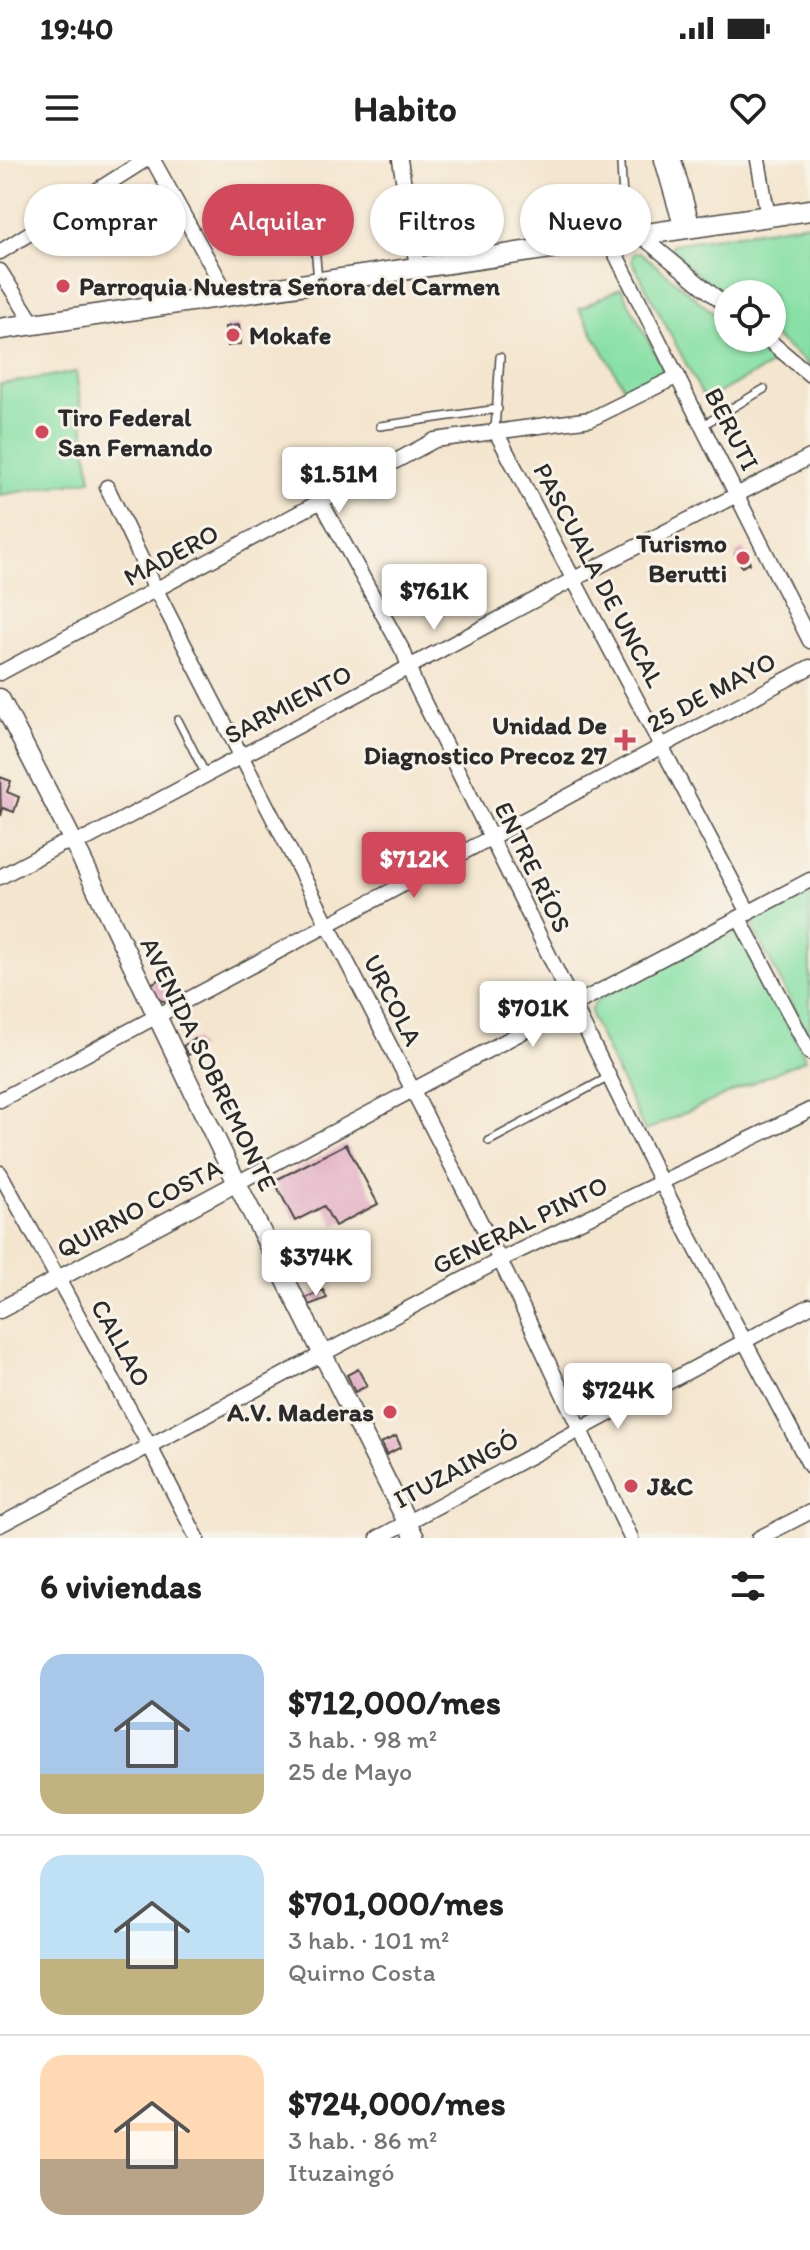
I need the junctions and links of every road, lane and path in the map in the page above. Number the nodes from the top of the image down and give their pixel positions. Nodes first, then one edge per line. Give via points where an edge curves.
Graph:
1 (145, 160) edge
2 (153, 160) edge
3 (400, 160) edge
4 (662, 160) edge
5 (674, 160) edge
6 (758, 160) edge
7 (621, 164) dead end
8 (622, 184) edge
9 (810, 210) edge
10 (768, 217) junction
11 (688, 228) junction
12 (651, 233) edge
13 (0, 252) edge
14 (520, 252) edge
15 (651, 255) edge
16 (316, 256) edge
17 (632, 256) edge
18 (417, 267) junction
19 (0, 271) edge
20 (318, 281) junction
21 (227, 294) junction
22 (714, 297) edge
23 (33, 323) junction
24 (0, 329) edge
25 (783, 352) edge
26 (500, 357) dead end
27 (810, 375) edge
28 (678, 376) junction
29 (764, 389) dead end
30 (498, 409) junction
31 (703, 425) junction
32 (380, 426) dead end
33 (495, 430) junction
34 (810, 457) edge
35 (107, 487) dead end
36 (738, 495) junction
37 (322, 503) junction
38 (574, 579) junction
39 (156, 590) junction
40 (810, 641) edge
41 (409, 667) junction
42 (810, 667) edge
43 (0, 673) edge
44 (0, 698) edge
45 (178, 720) dead end
46 (661, 746) junction
47 (241, 757) junction
48 (206, 775) junction
49 (492, 836) junction
50 (74, 843) junction
51 (0, 877) edge
52 (810, 880) edge
53 (744, 915) junction
54 (327, 925) junction
55 (574, 1006) junction
56 (158, 1017) junction
57 (810, 1053) edge
58 (609, 1077) junction
59 (413, 1091) junction
60 (0, 1100) edge
61 (810, 1110) edge
62 (489, 1141) dead end
63 (0, 1173) edge
64 (661, 1182) junction
65 (237, 1183) junction
66 (500, 1260) junction
67 (58, 1279) junction
68 (810, 1306) edge
69 (0, 1310) edge
70 (744, 1341) junction
71 (322, 1353) junction
72 (581, 1430) junction
73 (149, 1445) junction
74 (810, 1466) edge
75 (810, 1512) edge
76 (2, 1527) edge
77 (411, 1530) edge
78 (197, 1538) edge
79 (378, 1538) edge
80 (631, 1538) edge
81 (759, 1538) edge

1 - 13 street
2 - 21 street
3 - 18 street
4 - 11 street
5 - 11 street
6 - 10 street
7 - 8 lane
9 - 10 main road
10 - 11 main road
11 - 12 main road
14 - 18 main road
15 - 22 street
16 - 20 lane
17 - 28 street, BERUTI
18 - 20 main road
19 - 23 street
20 - 21 main road
21 - 23 main road
23 - 24 main road
25 - 27 street
26 - 30 lane
28 - 31 street, BERUTI
28 - 33 street, MADERO via 591,419
29 - 31 lane
30 - 32 lane
30 - 33 lane
31 - 36 street, BERUTI
33 - 37 street, MADERO via 435,440
33 - 38 street, PASCUALA DE UNCAL
34 - 36 street, SARMIENTO
35 - 39 street, URCOLA
36 - 38 street, SARMIENTO
36 - 40 street, BERUTI
37 - 39 street, MADERO
37 - 41 street, ENTRE RÍOS
38 - 41 street, SARMIENTO
38 - 46 street, PASCUALA DE UNCAL
39 - 43 street, MADERO
39 - 47 street, URCOLA
41 - 47 street, SARMIENTO
41 - 49 street, ENTRE RÍOS
42 - 46 street, 25 DE MAYO
44 - 50 main road, AVENIDA SOBREMONTE
45 - 48 lane
46 - 49 street, 25 DE MAYO
46 - 53 street, PASCUALA DE UNCAL
47 - 48 street, SARMIENTO
47 - 54 street, URCOLA
48 - 50 street, SARMIENTO
49 - 54 street, 25 DE MAYO
49 - 55 street, ENTRE RÍOS
50 - 51 street, SARMIENTO via 60,845
50 - 56 main road, AVENIDA SOBREMONTE
52 - 53 street, QUIRNO COSTA
53 - 55 street, QUIRNO COSTA
53 - 57 street, PASCUALA DE UNCAL
54 - 56 street, 25 DE MAYO
54 - 59 street, URCOLA
55 - 58 street, ENTRE RÍOS
55 - 59 street, QUIRNO COSTA
56 - 60 street, 25 DE MAYO
56 - 65 main road, AVENIDA SOBREMONTE
58 - 62 lane
58 - 64 street, ENTRE RÍOS
59 - 65 street, QUIRNO COSTA
59 - 66 street, URCOLA
61 - 64 street, GENERAL PINTO
63 - 67 street, CALLAO
64 - 66 street, GENERAL PINTO
64 - 70 street, ENTRE RÍOS
65 - 67 street, QUIRNO COSTA
65 - 71 main road, AVENIDA SOBREMONTE
66 - 71 street, GENERAL PINTO
66 - 72 street, URCOLA
67 - 69 street, QUIRNO COSTA
67 - 73 street, CALLAO
68 - 70 street, ITUZAINGÓ
70 - 72 street, ITUZAINGÓ
70 - 74 street, ENTRE RÍOS
71 - 73 street, GENERAL PINTO
71 - 77 main road, AVENIDA SOBREMONTE
72 - 77 street, ITUZAINGÓ
72 - 80 street, URCOLA
73 - 76 street, GENERAL PINTO
73 - 78 street, CALLAO
75 - 81 street
77 - 79 street, ITUZAINGÓ

